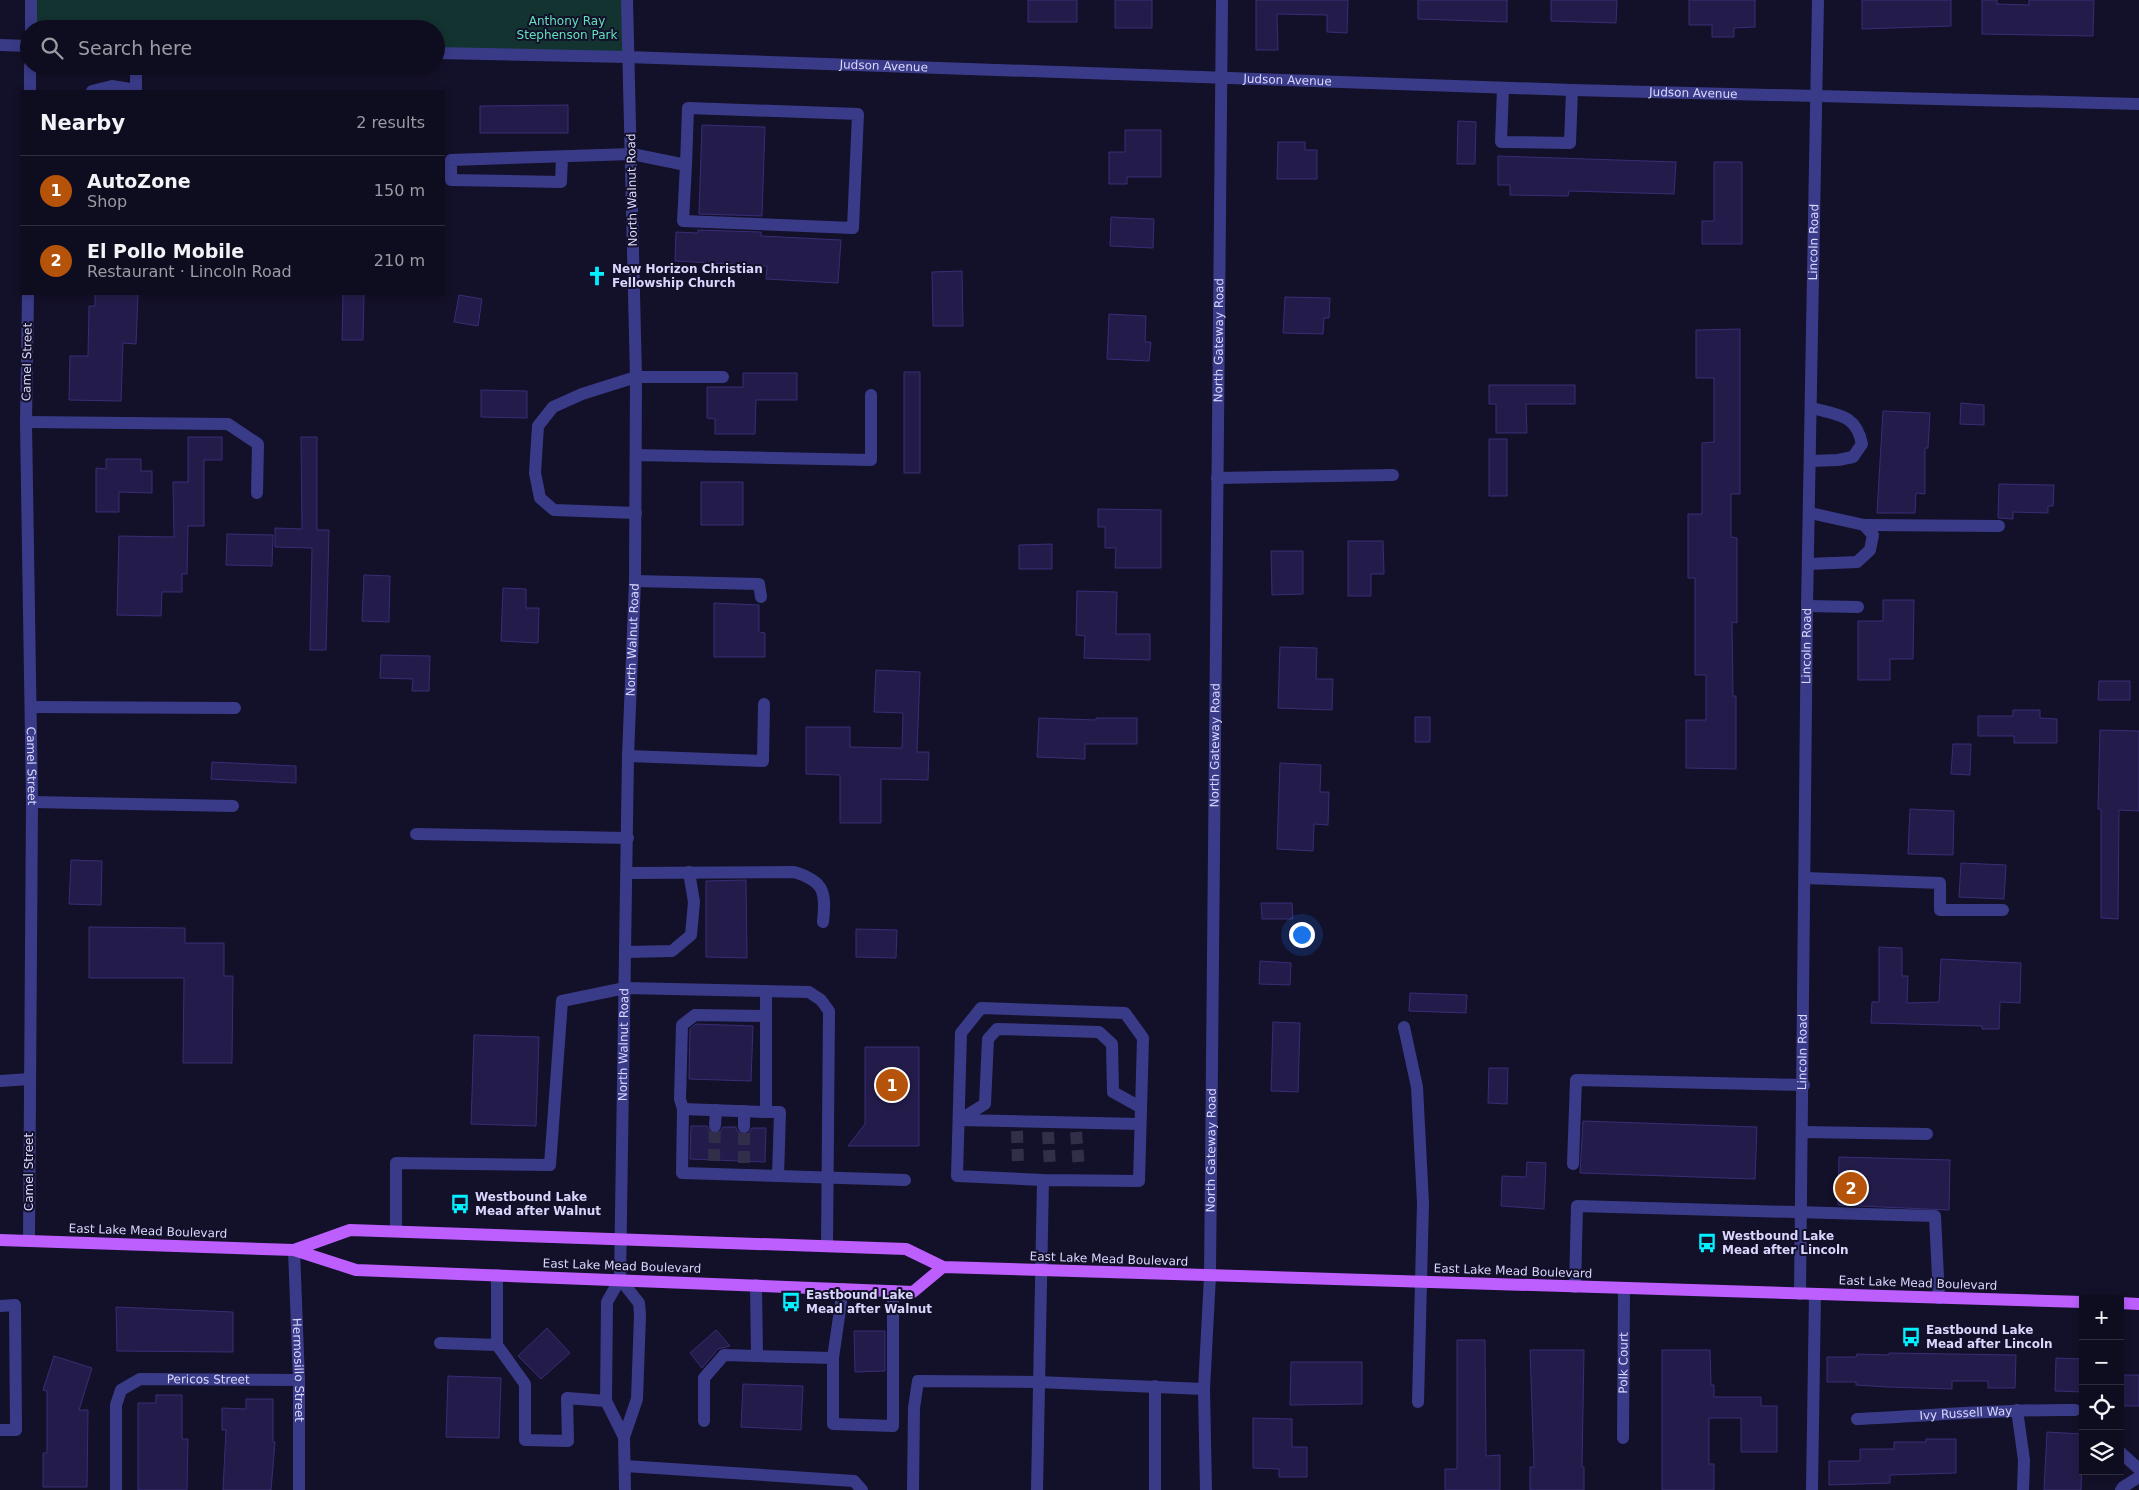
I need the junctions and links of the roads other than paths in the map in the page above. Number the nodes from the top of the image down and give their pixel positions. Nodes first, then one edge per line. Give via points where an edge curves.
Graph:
1 (31, 0) edge
2 (627, 0) edge
3 (1222, 0) edge
4 (1818, 0) edge
5 (30, 20) edge
6 (0, 45) edge
7 (20, 46) edge
8 (445, 53) edge
9 (627, 57) junction
10 (30, 75) edge
11 (136, 75) edge
12 (1221, 79) junction
13 (1503, 88) junction
14 (30, 90) edge
15 (96, 90) edge
16 (136, 90) edge
17 (136, 90) edge
18 (1572, 90) junction
19 (1818, 96) junction
20 (2139, 104) edge
21 (632, 154) junction
22 (562, 157) junction
23 (686, 165) junction
24 (28, 295) edge
25 (723, 377) dead end
26 (636, 378) junction
27 (871, 395) dead end
28 (1812, 408) junction
29 (26, 422) junction
30 (636, 455) junction
31 (1810, 461) junction
32 (1393, 475) dead end
33 (1217, 478) junction
34 (257, 493) dead end
35 (636, 514) junction
36 (1810, 514) junction
37 (1864, 525) junction
38 (1999, 526) dead end
39 (1808, 564) junction
40 (635, 582) junction
41 (761, 597) dead end
42 (1808, 606) junction
43 (1858, 607) dead end
44 (764, 704) dead end
45 (31, 707) junction
46 (234, 708) dead end
47 (628, 756) junction
48 (32, 802) junction
49 (232, 806) dead end
50 (416, 834) dead end
51 (628, 838) junction
52 (689, 872) junction
53 (628, 873) junction
54 (1805, 878) junction
55 (2003, 910) dead end
56 (823, 922) dead end
57 (626, 952) junction
58 (625, 988) junction
59 (766, 991) junction
60 (766, 1016) junction
61 (1404, 1027) dead end
62 (30, 1079) junction
63 (0, 1081) edge
64 (1804, 1085) junction
65 (1140, 1108) junction
66 (683, 1109) junction
67 (716, 1110) junction
68 (744, 1111) junction
69 (766, 1112) junction
70 (959, 1120) junction
71 (1140, 1124) junction
72 (715, 1126) tunnel mouth
73 (744, 1127) tunnel mouth
74 (1802, 1132) junction
75 (1927, 1134) dead end
76 (1573, 1164) dead end
77 (778, 1176) junction
78 (1048, 1176) junction
79 (828, 1177) junction
80 (905, 1180) dead end
81 (1801, 1212) junction
82 (396, 1231) junction
83 (619, 1238) junction
84 (0, 1240) edge
85 (29, 1240) junction
86 (827, 1246) junction
87 (294, 1250) junction
88 (943, 1267) junction
89 (1041, 1270) junction
90 (497, 1275) junction
91 (1210, 1276) junction
92 (620, 1279) junction
93 (1422, 1282) junction
94 (756, 1285) junction
95 (1574, 1287) junction
96 (1624, 1288) junction
97 (843, 1289) junction
98 (893, 1291) junction
99 (1800, 1294) junction
100 (1815, 1294) junction
101 (1939, 1298) junction
102 (2079, 1302) edge
103 (2124, 1303) edge
104 (2139, 1304) edge
105 (0, 1306) edge
106 (440, 1343) dead end
107 (497, 1345) junction
108 (756, 1356) junction
109 (833, 1358) junction
110 (299, 1380) junction
111 (1038, 1382) junction
112 (1155, 1386) junction
113 (1204, 1389) junction
114 (606, 1401) junction
115 (1418, 1402) dead end
116 (2017, 1410) junction
117 (2075, 1410) dead end
118 (1857, 1419) dead end
119 (704, 1421) dead end
120 (0, 1430) edge
121 (624, 1437) junction
122 (1623, 1438) dead end
123 (2124, 1456) edge
124 (625, 1466) junction
125 (2139, 1469) edge
126 (2139, 1478) edge
127 (2122, 1488) edge
128 (116, 1490) edge
129 (298, 1490) edge
130 (625, 1490) edge
131 (862, 1490) edge
132 (913, 1490) edge
133 (1037, 1490) edge
134 (1155, 1490) edge
135 (1206, 1490) edge
136 (1812, 1490) edge
137 (2023, 1490) edge

1 - 5 street
2 - 9 street, North Walnut Road
3 - 12 street, North Gateway Road
4 - 19 street, Lincoln Road
6 - 7 street
8 - 9 street, Judson Avenue
9 - 12 street, Judson Avenue
9 - 21 street, North Walnut Road
10 - 14 street
11 - 16 street
12 - 13 street, Judson Avenue
12 - 33 street, North Gateway Road
13 - 18 street, Judson Avenue
13 - 18 street via 1501,142 1570,143
15 - 17 street via 112,86
18 - 19 street, Judson Avenue
19 - 20 street, Judson Avenue
19 - 28 street, Lincoln Road
21 - 22 street
21 - 23 street
21 - 26 street, North Walnut Road
22 - 22 street via 451,160 451,180 562,182
23 - 23 street via 688,108 858,114 853,228 683,221
24 - 29 street, Camel Street
25 - 26 street
26 - 30 street, North Walnut Road
26 - 35 street via 582,394 553,407 538,426 535,473 540,498 554,510
27 - 30 street via 871,460
28 - 31 street, Lincoln Road
28 - 31 street via 1852,421 1859,429 1862,444 1853,457
29 - 34 street via 228,424 258,444
29 - 45 street, Camel Street
30 - 35 street, North Walnut Road
31 - 36 street, Lincoln Road
32 - 33 street
33 - 91 street, North Gateway Road
35 - 40 street, North Walnut Road
36 - 37 street
36 - 39 street, Lincoln Road
37 - 38 street
37 - 39 street via 1873,535 1870,550 1857,562
39 - 42 street, Lincoln Road
40 - 41 street via 759,584
40 - 47 street, North Walnut Road
42 - 43 street
42 - 54 street, Lincoln Road
44 - 47 street via 763,761
45 - 46 street
45 - 48 street, Camel Street
47 - 51 street, North Walnut Road
48 - 49 street
48 - 62 street, Camel Street
50 - 51 street
51 - 53 street, North Walnut Road
52 - 53 street
52 - 56 street via 783,871 805,876 818,884 824,894
52 - 57 street via 694,902 691,935 672,951
53 - 57 street, North Walnut Road
54 - 55 street via 1940,883 1940,910
54 - 64 street, Lincoln Road
57 - 58 street, North Walnut Road
58 - 59 street
58 - 82 street via 562,1001 550,1165 396,1163
58 - 83 street, North Walnut Road
59 - 60 street
59 - 79 street via 809,992 829,1011
60 - 66 street via 695,1015 682,1025 680,1098
60 - 69 street
61 - 93 street via 1417,1087 1423,1203
62 - 63 street
62 - 85 street, Camel Street
64 - 74 street, Lincoln Road
64 - 76 street via 1576,1080
65 - 70 street via 1113,1092 1112,1044 1099,1032 996,1029 988,1039 985,1104
65 - 70 street via 1143,1038 1125,1013 981,1008 961,1033
65 - 71 street
66 - 67 street
66 - 77 street via 682,1173 714,1168 744,1169
67 - 68 street
67 - 72 street
68 - 69 street
68 - 73 street
69 - 77 street via 780,1112
70 - 71 street via 1048,1127
70 - 78 street via 957,1176 1018,1172
71 - 78 street via 1139,1181 1080,1174
74 - 75 street
74 - 81 street, Lincoln Road
77 - 79 street
78 - 89 street
79 - 80 street
79 - 86 street
81 - 95 street via 1577,1206
81 - 99 street, Lincoln Road
81 - 101 street via 1935,1216
82 - 83 main road, East Lake Mead Boulevard
82 - 87 main road, East Lake Mead Boulevard via 350,1230
83 - 86 main road, East Lake Mead Boulevard
83 - 92 street, North Walnut Road
84 - 85 main road, East Lake Mead Boulevard
85 - 87 main road, East Lake Mead Boulevard
86 - 88 main road, East Lake Mead Boulevard via 906,1249
87 - 90 main road, East Lake Mead Boulevard via 356,1270
87 - 110 street, Hermosillo Street
88 - 89 main road, East Lake Mead Boulevard
88 - 98 main road, East Lake Mead Boulevard via 913,1292
89 - 91 main road, East Lake Mead Boulevard
89 - 111 street
90 - 92 main road, East Lake Mead Boulevard
90 - 107 street
91 - 93 main road, East Lake Mead Boulevard
91 - 113 street, North Gateway Road
92 - 94 main road, East Lake Mead Boulevard
92 - 114 street via 607,1302
92 - 121 street via 639,1304 640,1315 637,1399
93 - 95 main road, East Lake Mead Boulevard
93 - 115 street
94 - 97 main road, East Lake Mead Boulevard
94 - 108 street
95 - 96 main road, East Lake Mead Boulevard
96 - 99 main road, East Lake Mead Boulevard
96 - 122 street, Polk Court
97 - 98 main road, East Lake Mead Boulevard
97 - 109 street
98 - 109 street via 893,1426 833,1424
99 - 100 main road, East Lake Mead Boulevard
100 - 101 main road, East Lake Mead Boulevard
100 - 136 street
101 - 102 main road, East Lake Mead Boulevard
103 - 104 main road
105 - 120 street via 15,1305 16,1430
106 - 107 street
107 - 114 street via 525,1384 525,1440 568,1442 567,1398
108 - 109 street
108 - 119 street via 724,1355 704,1378
110 - 128 street, Pericos Street via 140,1379 122,1390 116,1405
110 - 129 street, Hermosillo Street
111 - 112 street
111 - 132 street via 918,1381 914,1408
111 - 133 street
112 - 113 street
112 - 134 street
113 - 135 street, North Gateway Road
114 - 121 street
116 - 117 street, Ivy Russell Way
116 - 118 street, Ivy Russell Way
116 - 137 street via 2024,1460
121 - 124 street
123 - 125 street
124 - 130 street
124 - 131 street via 854,1481
126 - 127 street

